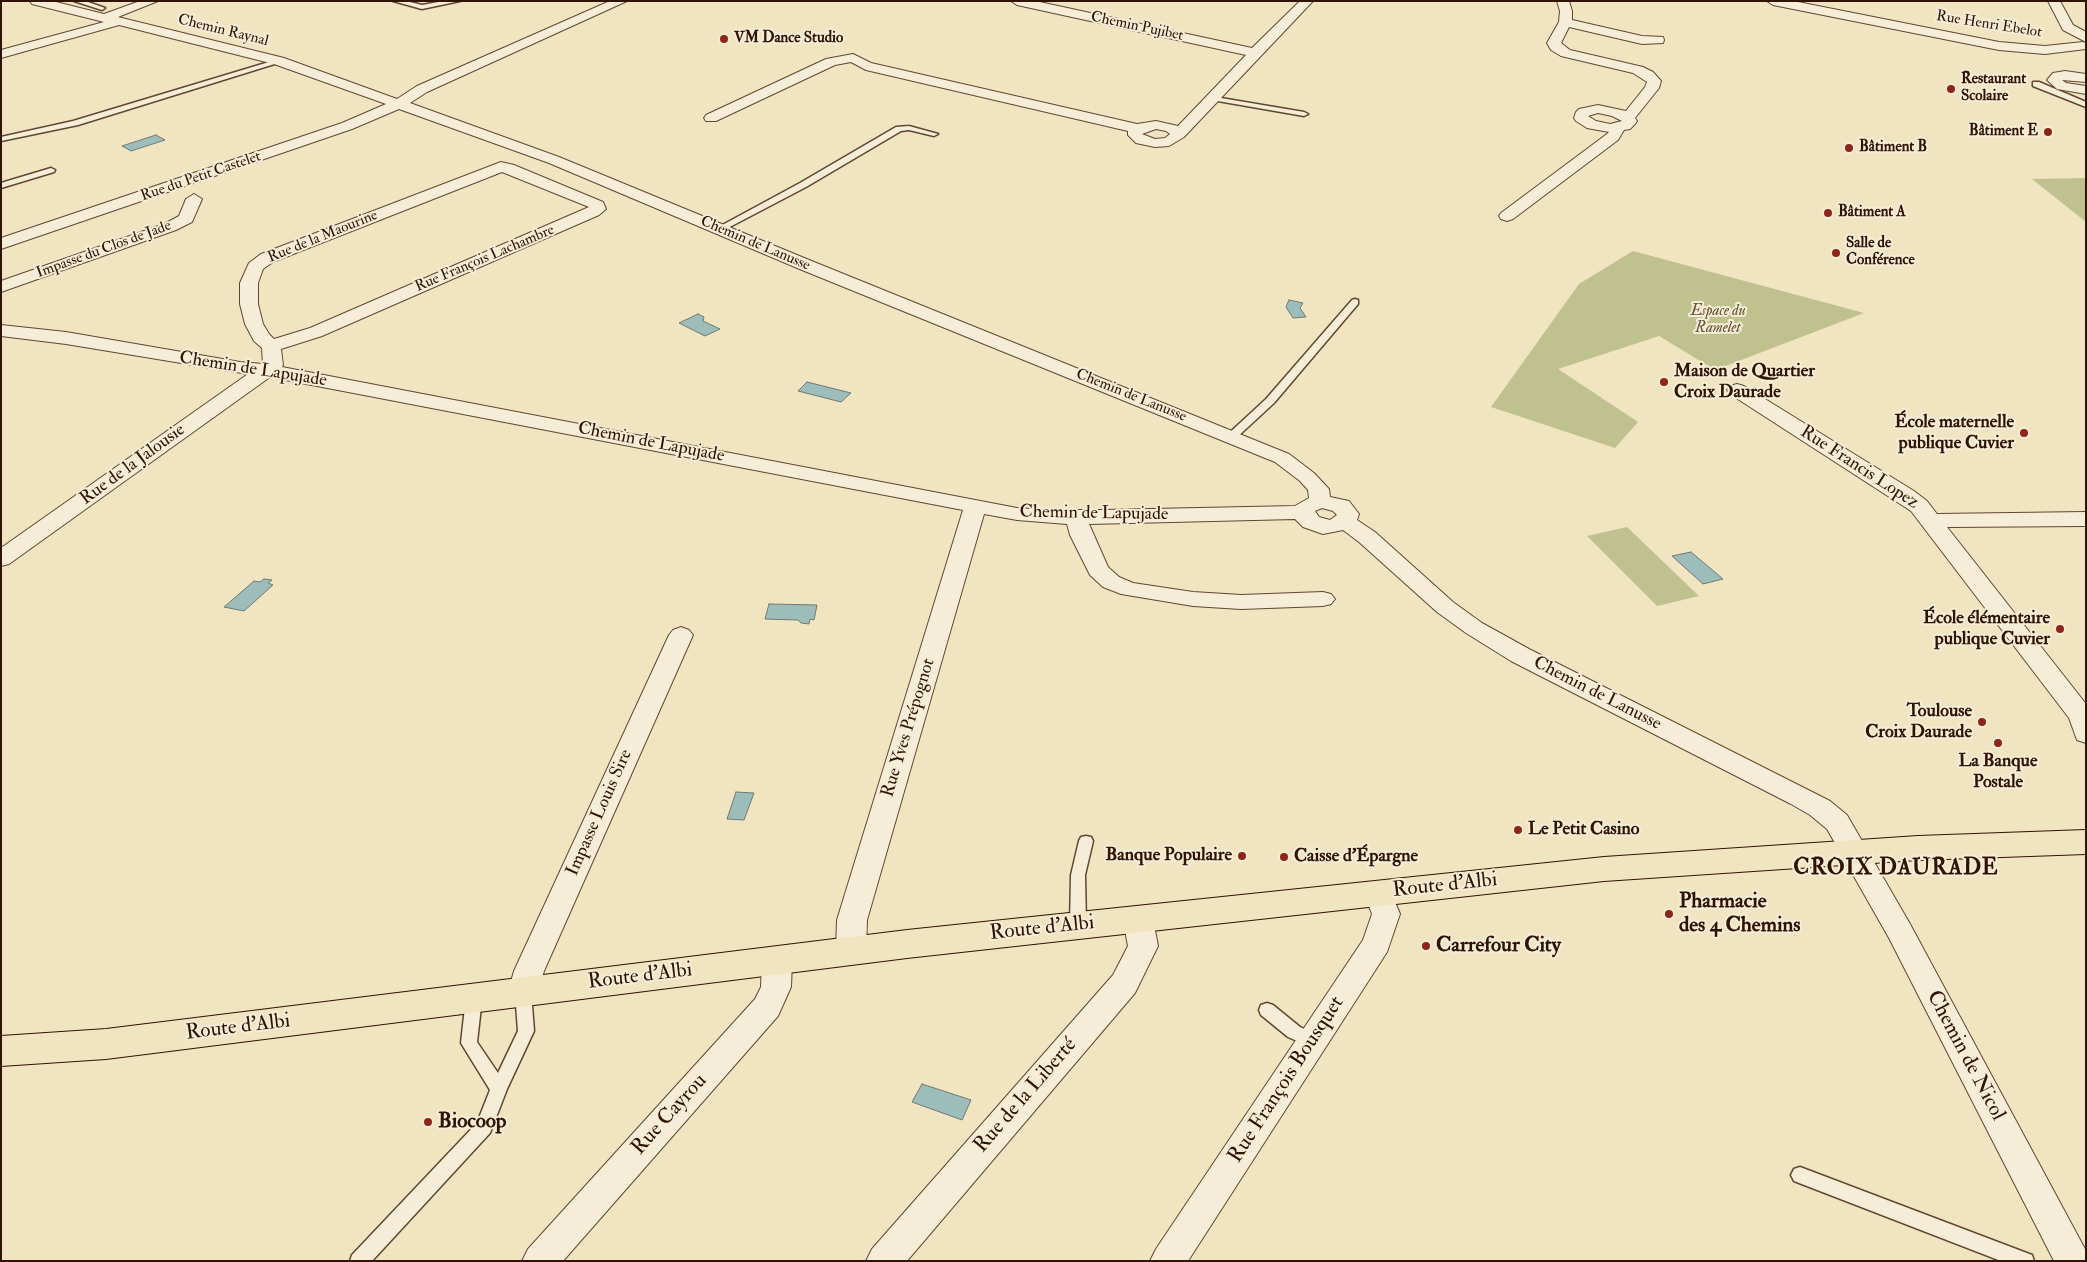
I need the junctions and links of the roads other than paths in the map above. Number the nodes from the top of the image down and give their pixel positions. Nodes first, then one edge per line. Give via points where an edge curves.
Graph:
1 (36, 1) edge
2 (77, 1) edge
3 (120, 1) edge
4 (152, 1) edge
5 (396, 1) edge
6 (457, 1) edge
7 (621, 1) edge
8 (1018, 1) edge
9 (1307, 1) edge
10 (1563, 1) edge
11 (1773, 1) edge
12 (2054, 1) edge
13 (108, 16) junction
14 (1565, 22) junction
15 (1658, 40) dead end
16 (2085, 43) edge
17 (1257, 53) junction
18 (1, 54) edge
19 (279, 61) junction
20 (2036, 84) dead end
21 (1212, 98) junction
22 (399, 104) junction
23 (2086, 105) edge
24 (1304, 114) dead end
25 (710, 118) dead end
26 (934, 134) dead end
27 (1, 139) edge
28 (501, 167) joint
29 (51, 170) dead end
30 (1, 186) edge
31 (194, 199) dead end
32 (1507, 216) dead end
33 (718, 229) junction
34 (1, 244) edge
35 (1, 287) edge
36 (1355, 302) dead end
37 (1, 330) edge
38 (271, 346) junction
39 (265, 370) junction
40 (1737, 390) dead end
41 (1231, 438) junction
42 (1312, 506) junction
43 (975, 507) junction
44 (1076, 517) junction
45 (2086, 519) edge
46 (1931, 522) junction
47 (1, 559) edge
48 (1323, 599) dead end
49 (681, 635) dead end
50 (2086, 734) edge
51 (1086, 841) dead end
52 (2086, 842) edge
53 (1855, 852) junction
54 (1378, 893) junction
55 (1138, 920) junction
56 (1078, 925) junction
57 (851, 951) junction
58 (777, 960) junction
59 (523, 992) junction
60 (474, 998) junction
61 (1268, 1010) dead end
62 (1313, 1041) junction
63 (1, 1051) edge
64 (499, 1089) junction
65 (1800, 1175) dead end
66 (359, 1261) edge
67 (540, 1261) edge
68 (884, 1261) edge
69 (1168, 1261) edge
70 (2025, 1261) edge
71 (2073, 1261) edge

1 - 13 street, Chemin Raynal
2 - 13 lane
3 - 13 street
4 - 13 street
5 - 6 lane via 422,7
7 - 22 street via 422,88
8 - 17 street, Chemin Pujibet
9 - 17 street
10 - 14 street
11 - 16 street, Rue Henri Ebelot via 1999,46 2045,50
12 - 16 street via 2068,27
13 - 18 street
13 - 19 street, Chemin Raynal
14 - 15 street via 1642,40
14 - 32 street via 1554,43 1556,47 1566,53 1648,74 1654,81 1652,88 1613,138
17 - 21 street
19 - 22 street, Chemin Raynal
19 - 27 lane via 75,123
20 - 23 lane
21 - 24 lane
21 - 25 street via 1178,132 1175,140 1155,143 1137,138 1135,132 1138,129 866,66 853,58 831,62
22 - 33 street, Chemin de Lanusse via 554,160
22 - 34 street, Rue du Petit Castelet via 348,126
26 - 33 lane via 899,129 803,185
28 - 38 street, Rue de la Maourine via 267,258 255,267 249,283 249,304 261,338
28 - 38 street, Rue François Lachambre via 598,209 316,332
29 - 30 lane
31 - 35 street, Impasse du Clos de Jade via 186,219 170,227
33 - 41 street, Chemin de Lanusse
36 - 41 lane via 1270,401
37 - 39 street, Chemin de Lapujade
38 - 39 street via 274,365
39 - 43 street, Chemin de Lapujade
39 - 47 street, Rue de la Jalousie
40 - 46 street, Rue Francis Lopez via 1906,496
41 - 42 street, Chemin de Lanusse via 1282,458 1307,477 1318,488
42 - 44 street, Chemin de Lapujade
42 - 53 street, Chemin de Lanusse via 1307,520 1323,526 1345,522 1367,537 1445,607 1505,646 1820,808 1837,822
43 - 44 street, Chemin de Lapujade via 1044,517
43 - 57 street, Rue Yves Prépognot via 852,920
44 - 48 street via 1098,570 1111,582 1129,589 1193,599 1241,602
45 - 46 street
46 - 50 street, Rue Francis Lopez via 2075,708
49 - 59 street, Impasse Louis Sire via 529,971
51 - 56 lane via 1078,875
52 - 53 main road, Route d'Albi
53 - 54 main road, Route d'Albi via 1644,866
53 - 71 street, Chemin de Nicol
54 - 55 main road, Route d'Albi
54 - 62 street, Rue François Bousquet via 1386,914 1377,944
55 - 56 main road, Route d'Albi
55 - 68 street, Rue de la Liberté via 1143,946 1124,984
56 - 57 main road, Route d'Albi
57 - 58 main road, Route d'Albi
58 - 59 main road, Route d'Albi
58 - 67 street, Rue Cayrou via 776,987 767,1007
59 - 60 main road, Route d'Albi
59 - 64 lane via 526,1031
60 - 63 main road, Route d'Albi via 106,1044
60 - 64 lane via 469,1043
61 - 62 lane via 1294,1032
62 - 69 street, Rue François Bousquet
64 - 66 lane via 484,1128
65 - 70 lane

